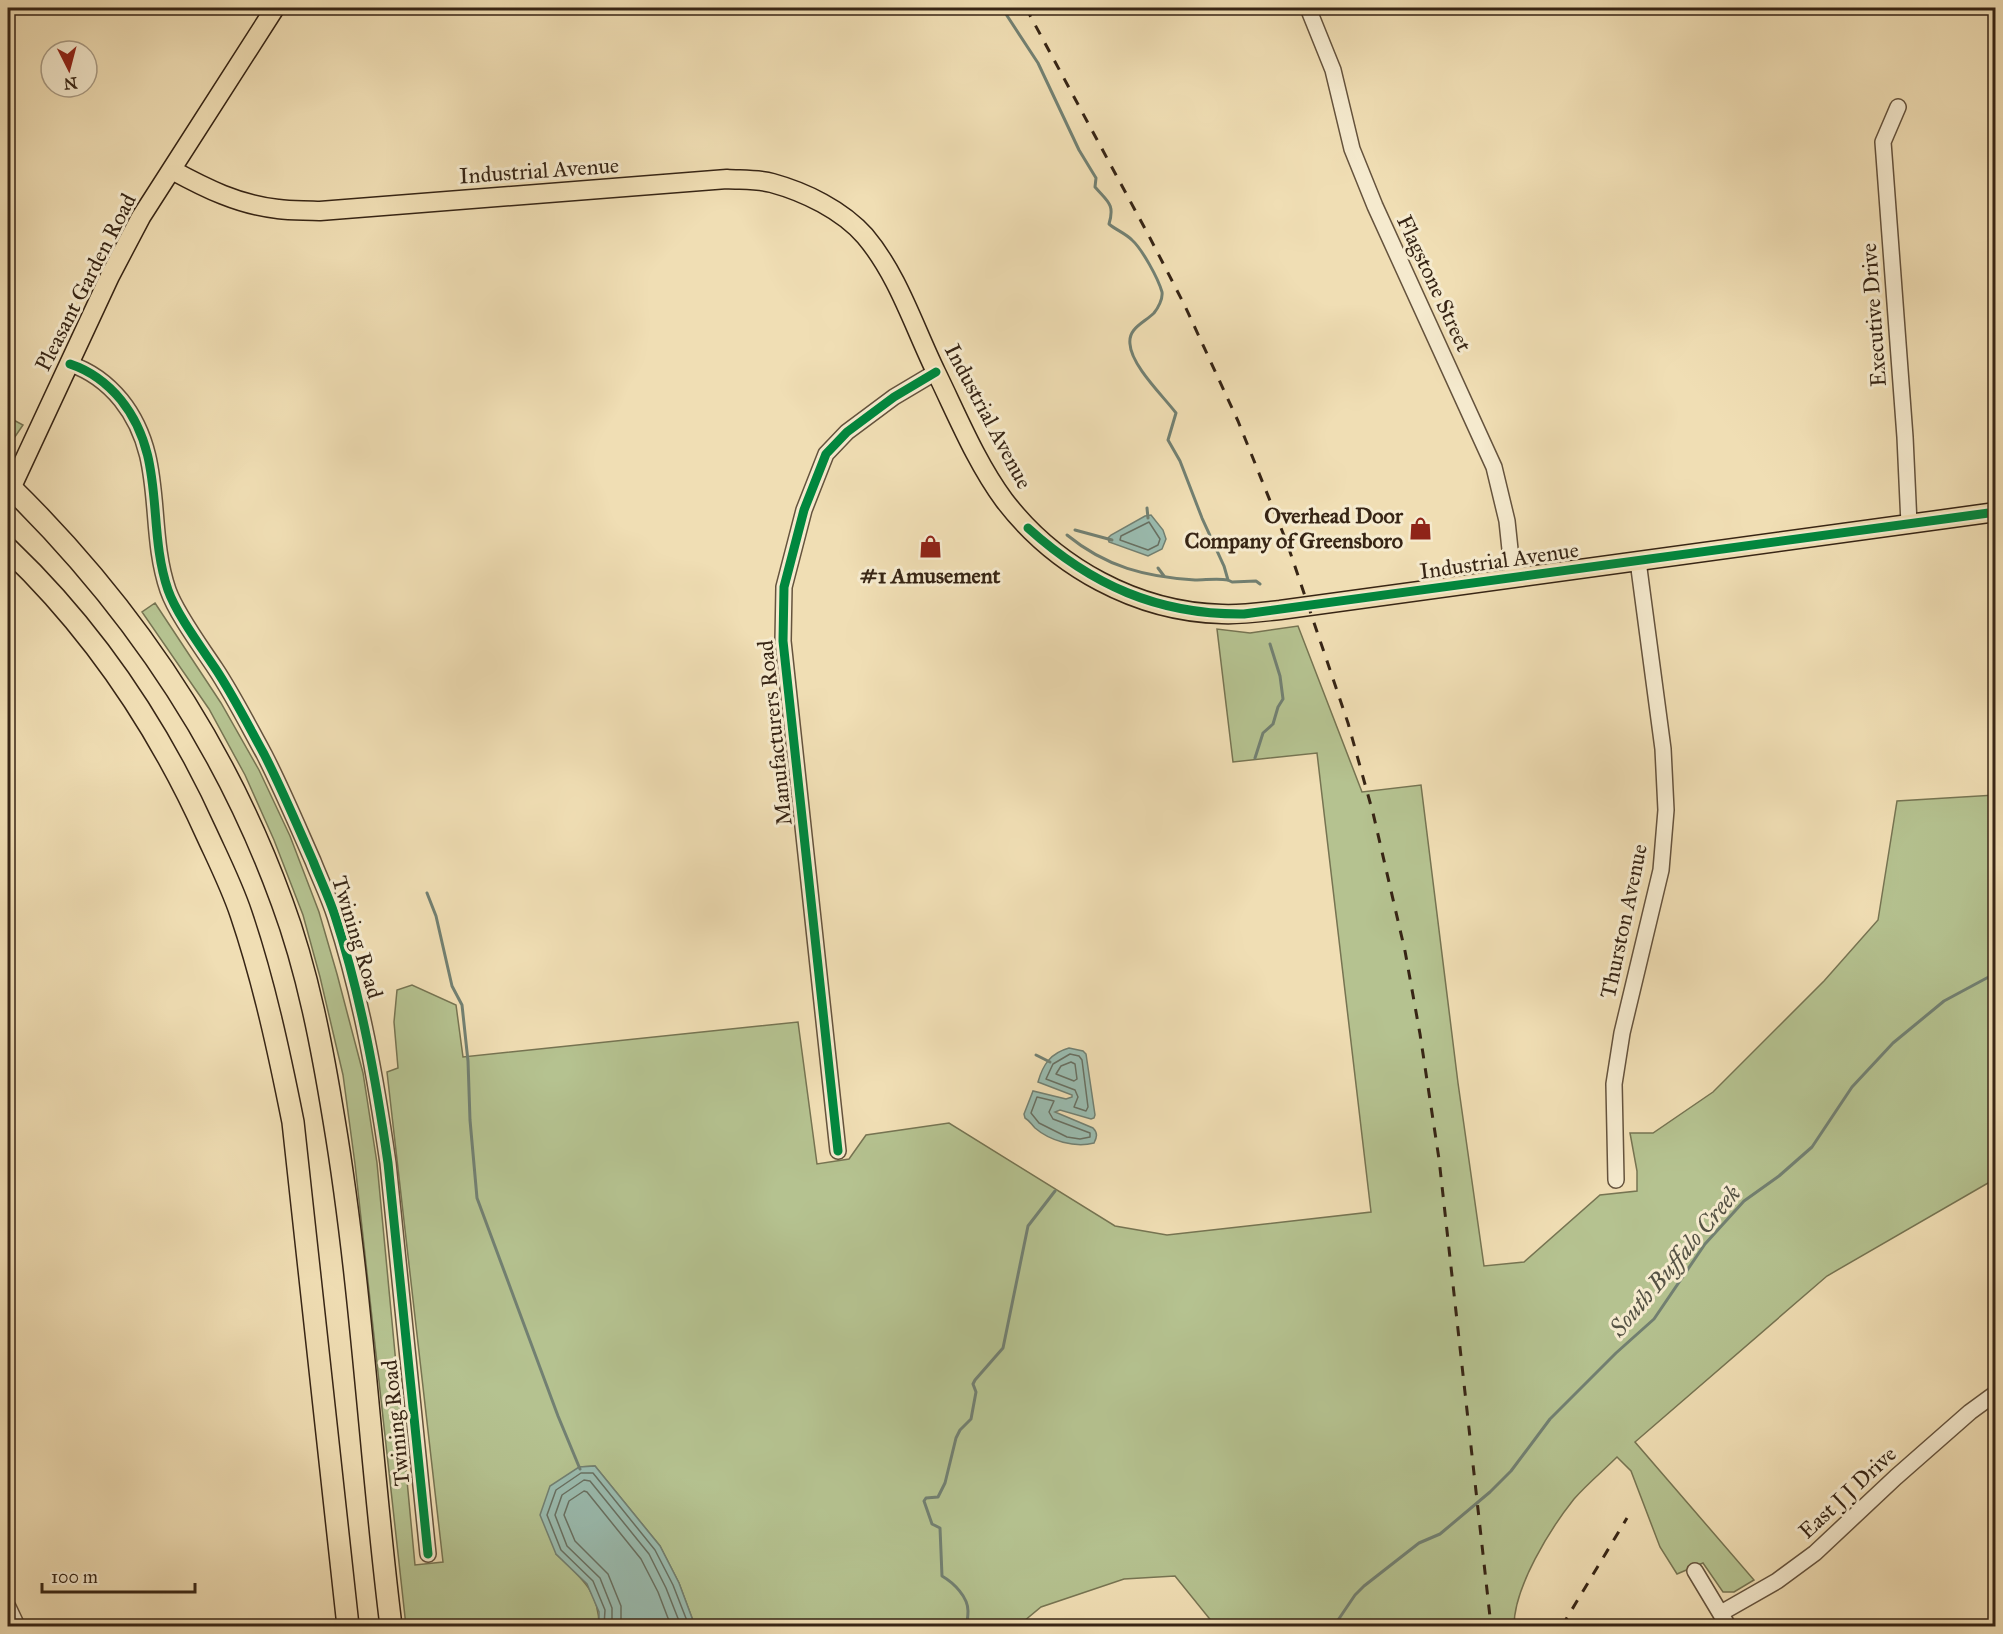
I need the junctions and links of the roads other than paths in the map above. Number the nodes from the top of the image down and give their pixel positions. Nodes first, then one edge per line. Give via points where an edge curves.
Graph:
1 (275, 8) edge
2 (1308, 8) edge
3 (1898, 107) dead end
4 (172, 170) junction
5 (70, 363) junction
6 (936, 372) junction
7 (8, 489) edge
8 (1995, 512) edge
9 (1909, 524) junction
10 (8, 549) edge
11 (1638, 561) junction
12 (1513, 578) junction
13 (838, 1151) dead end
14 (1616, 1179) dead end
15 (1995, 1393) edge
16 (428, 1554) dead end
17 (1695, 1572) dead end
18 (8, 1607) edge
19 (1724, 1620) edge
20 (17, 1626) edge
21 (348, 1626) edge
22 (392, 1626) edge

1 - 4 main road, Pleasant Garden Road
2 - 12 street, Flagstone Street via 1333,70 1352,149 1375,206 1494,467 1507,521
3 - 9 street, Executive Drive via 1883,142
4 - 5 main road, Pleasant Garden Road via 141,217
4 - 6 main road, Industrial Avenue via 239,201 277,209 320,211 727,179 770,182 809,196 839,213 865,236 895,281
5 - 7 main road, Pleasant Garden Road
5 - 16 street, Twining Road via 97,376 113,391 140,430 152,474 168,592 264,755 335,914 359,1003 381,1118
6 - 12 main road, Industrial Avenue via 989,476 1028,528 1088,574 1150,602 1199,612 1244,614
6 - 13 street, Manufacturers Road via 864,419 826,454 804,510 784,586 783,641
7 - 22 highway via 89,572 150,650 203,730 235,790 283,904 306,978 326,1068 345,1184
8 - 9 main road, Industrial Avenue
9 - 11 main road, Industrial Avenue
10 - 21 highway via 37,577 107,661 151,726 189,795 240,912 277,1043 293,1122
11 - 12 main road, Industrial Avenue
11 - 14 street, Thurston Avenue via 1664,749 1666,810 1661,870 1622,1033 1614,1084
15 - 19 street, East J J Drive via 1815,1553
17 - 19 street
18 - 20 street

